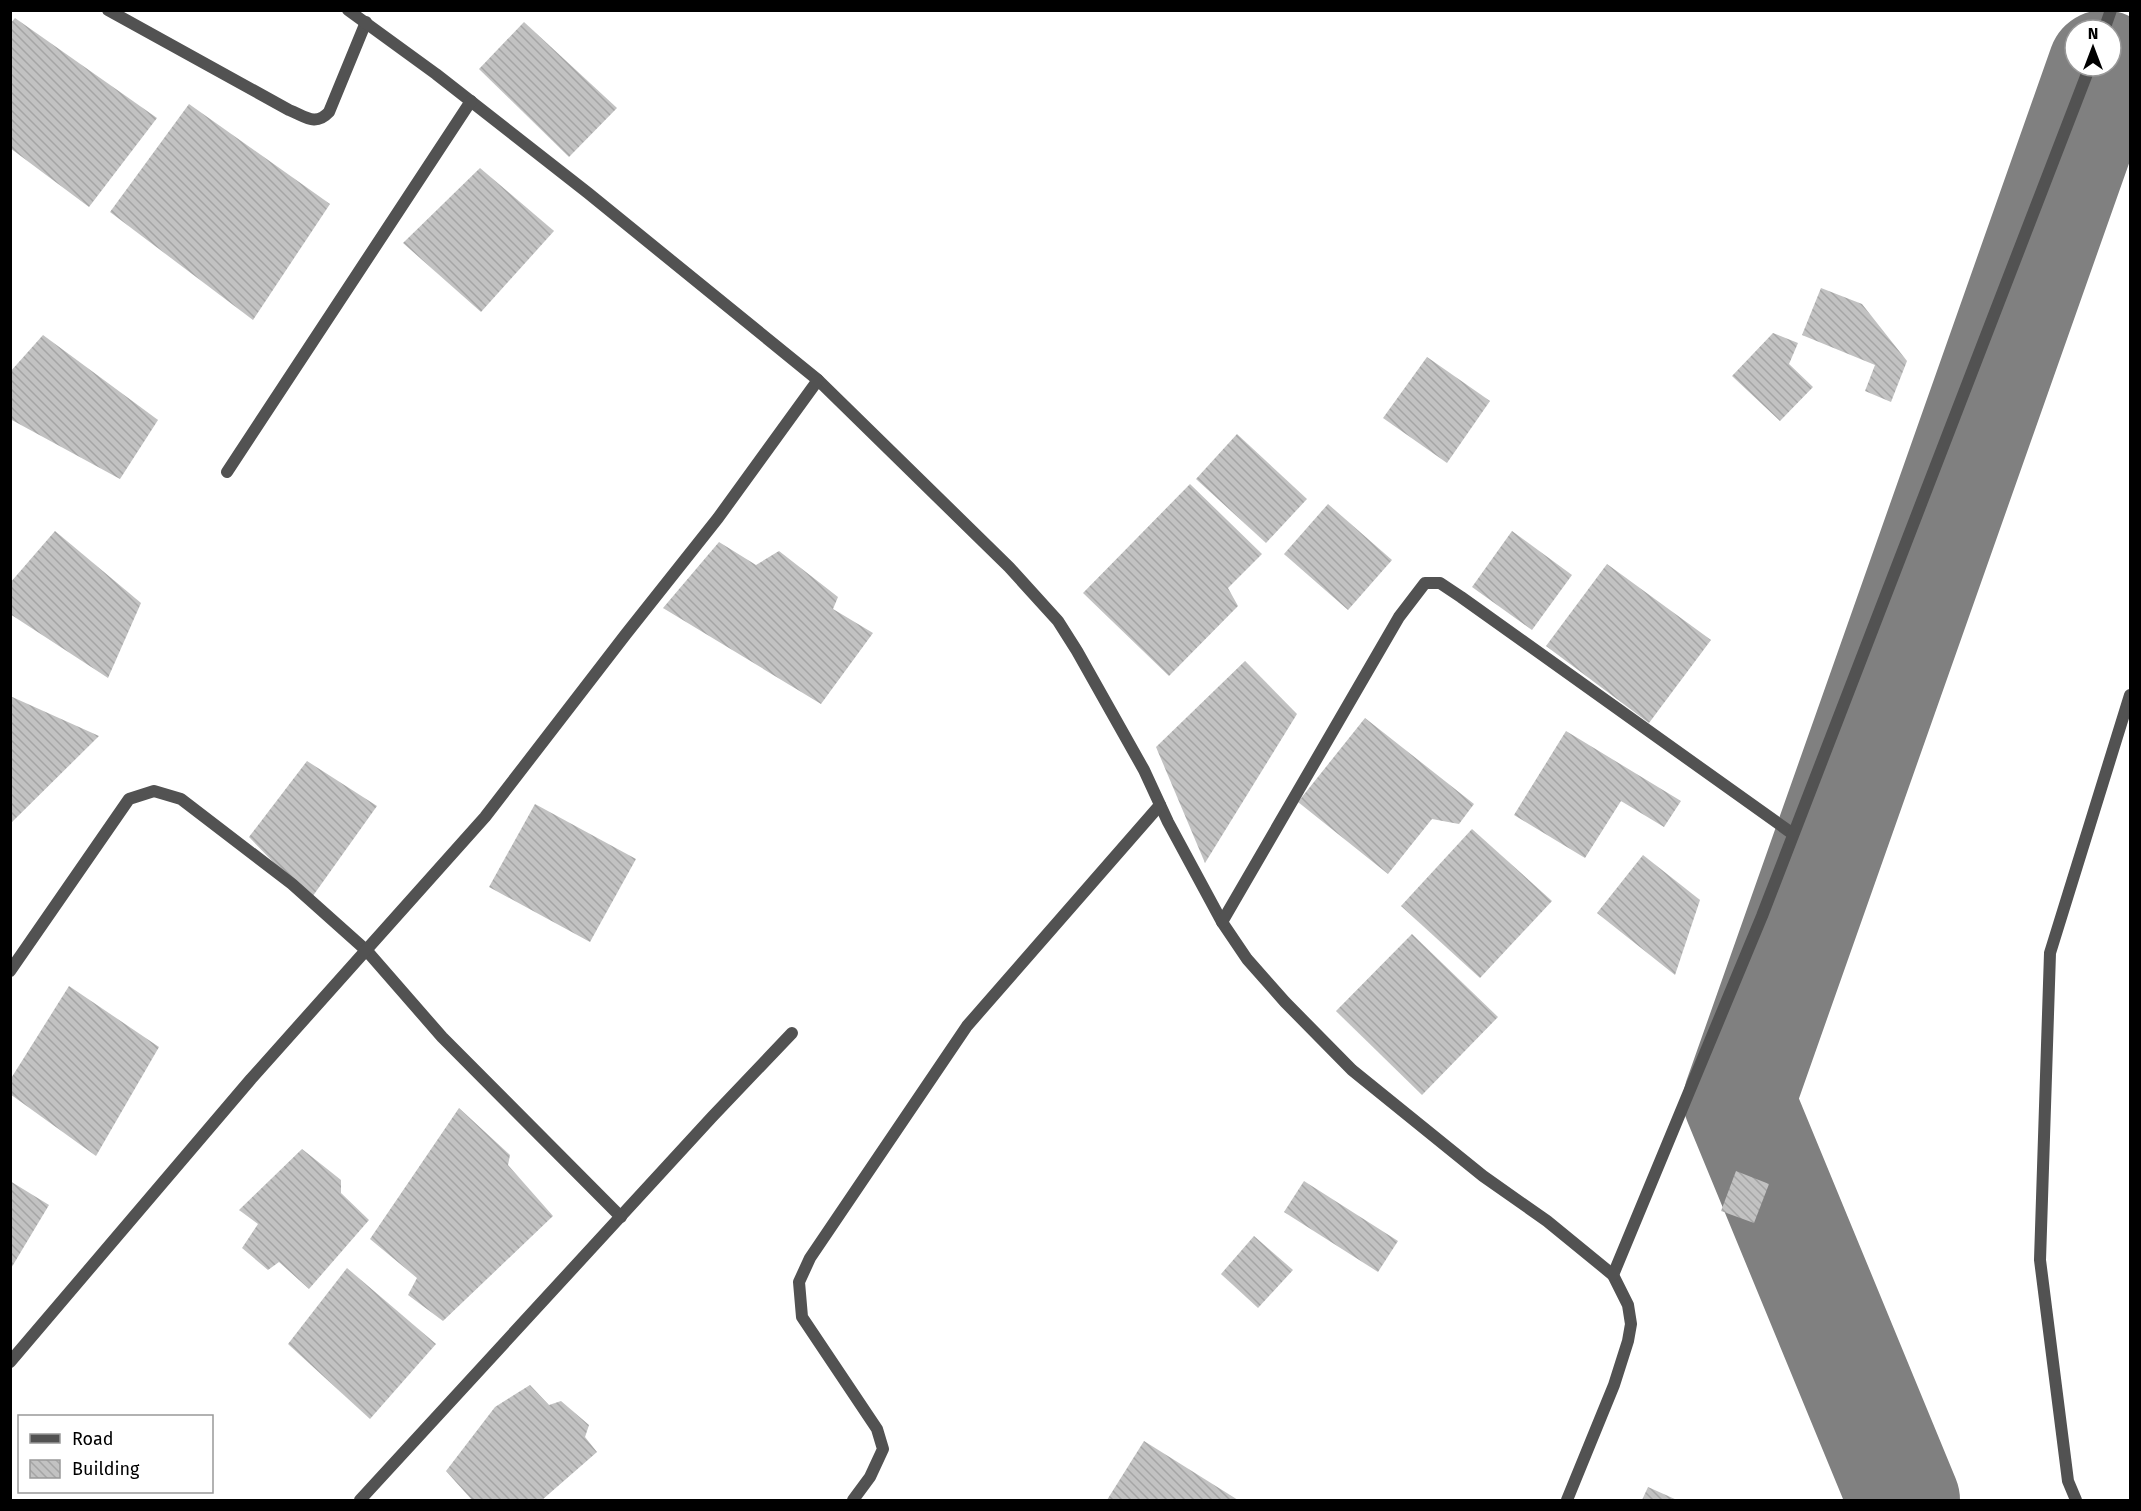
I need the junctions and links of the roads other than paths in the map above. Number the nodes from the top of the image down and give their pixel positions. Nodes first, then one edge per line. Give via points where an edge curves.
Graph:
1 (108, 10) edge
2 (348, 10) edge
3 (366, 22) junction
4 (2085, 78) edge
5 (471, 101) junction
6 (818, 380) junction
7 (227, 472) dead end
8 (2130, 695) edge
9 (1160, 805) junction
10 (1793, 834) junction
11 (1222, 922) junction
12 (367, 951) junction
13 (10, 971) edge
14 (792, 1033) dead end
15 (621, 1217) junction
16 (1613, 1275) junction
17 (10, 1362) edge
18 (360, 1500) edge
19 (853, 1500) edge
20 (1567, 1500) edge
21 (2076, 1500) edge

1 - 3 street via 315,121 329,112
2 - 3 street
3 - 5 street
4 - 10 street
5 - 6 street
5 - 7 street
6 - 9 street via 1059,621
6 - 12 street via 718,518 485,818
8 - 21 street via 2050,953 2040,1260 2068,1481
9 - 11 street
9 - 19 street via 967,1026 810,1258 799,1282 802,1317 877,1429 883,1449 870,1478
10 - 11 street via 1461,597 1440,583 1425,583 1399,617
10 - 16 street
11 - 16 street via 1247,959 1285,1002 1353,1070
12 - 13 street via 292,884 190,806 154,791 129,799
12 - 15 street via 442,1037
12 - 17 street via 251,1078
14 - 15 street
15 - 18 street
16 - 20 street via 1628,1305 1628,1341

